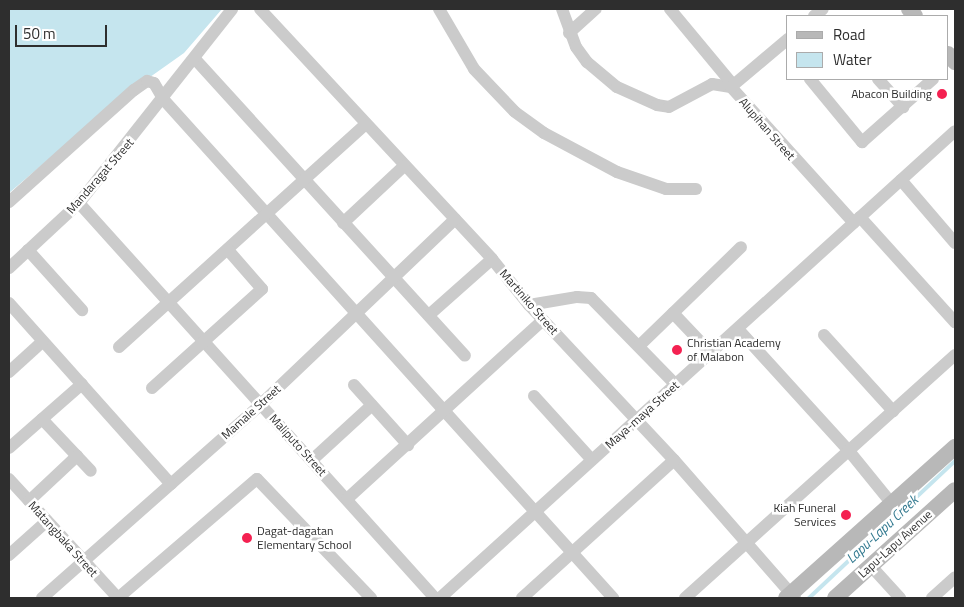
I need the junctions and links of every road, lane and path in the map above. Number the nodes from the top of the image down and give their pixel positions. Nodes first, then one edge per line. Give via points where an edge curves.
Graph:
1 (232, 9) edge
2 (260, 9) edge
3 (439, 9) edge
4 (562, 9) edge
5 (596, 9) edge
6 (670, 9) edge
7 (569, 33) junction
8 (786, 46) edge
9 (195, 59) junction
10 (811, 80) edge
11 (879, 80) edge
12 (932, 80) edge
13 (732, 86) junction
14 (164, 100) junction
15 (903, 106) junction
16 (365, 125) junction
17 (955, 131) edge
18 (404, 166) junction
19 (304, 180) junction
20 (901, 180) junction
21 (696, 189) dead end
22 (9, 202) edge
23 (79, 203) junction
24 (267, 214) junction
25 (455, 220) junction
26 (857, 220) junction
27 (343, 222) junction
28 (955, 243) edge
29 (742, 246) dead end
30 (28, 250) junction
31 (228, 250) junction
32 (492, 259) junction
33 (9, 268) edge
34 (395, 279) junction
35 (9, 303) edge
36 (168, 304) junction
37 (530, 305) junction
38 (82, 310) dead end
39 (673, 313) junction
40 (357, 314) junction
41 (429, 316) junction
42 (543, 320) junction
43 (955, 322) edge
44 (738, 329) junction
45 (824, 335) dead end
46 (42, 342) junction
47 (204, 342) junction
48 (639, 346) junction
49 (119, 348) dead end
50 (711, 353) junction
51 (955, 355) edge
52 (465, 356) dead end
53 (9, 372) edge
54 (82, 384) junction
55 (354, 385) dead end
56 (676, 385) junction
57 (152, 388) dead end
58 (534, 396) dead end
59 (261, 404) junction
60 (372, 405) junction
61 (893, 411) junction
62 (445, 412) junction
63 (42, 419) junction
64 (636, 420) junction
65 (408, 445) junction
66 (955, 447) edge
67 (9, 448) edge
68 (849, 451) junction
69 (77, 456) junction
70 (312, 460) junction
71 (592, 460) junction
72 (674, 460) junction
73 (91, 471) dead end
74 (9, 479) edge
75 (171, 484) junction
76 (955, 490) edge
77 (347, 499) junction
78 (29, 501) junction
79 (892, 504) junction
80 (535, 512) junction
81 (47, 521) junction
82 (747, 542) junction
83 (571, 553) junction
84 (9, 555) edge
85 (84, 562) junction
86 (870, 565) junction
87 (955, 577) edge
88 (791, 597) edge
89 (42, 598) edge
90 (118, 598) edge
91 (371, 598) edge
92 (435, 598) edge
93 (440, 598) edge
94 (522, 598) edge
95 (613, 598) edge
96 (685, 598) edge
97 (835, 598) edge
98 (900, 598) edge
99 (932, 598) edge

1 - 9 street, Mandaragat Street
2 - 16 street, Martiniko Street
3 - 21 street via 474,69 515,112 544,133 617,172 666,189
4 - 7 street, Alupihan Street
5 - 7 street
6 - 13 street
7 - 13 street, Alupihan Street via 587,62 600,73 617,86 657,105 669,107 712,84
8 - 13 street
9 - 14 street, Mandaragat Street
9 - 19 street
10 - 15 street via 862,142
11 - 15 street
12 - 15 street
13 - 26 street, Alupihan Street
14 - 22 street via 154,83 143,84
14 - 23 street, Mandaragat Street
14 - 24 street
16 - 18 street, Martiniko Street
16 - 19 street
17 - 20 street, Maya-maya Street
18 - 25 street, Martiniko Street
18 - 27 street
19 - 24 street
19 - 27 street
20 - 26 street, Maya-maya Street
20 - 28 street
23 - 30 street, Mandaragat Street
23 - 36 street, Maliputo Street
24 - 31 street
24 - 40 street
25 - 32 street, Martiniko Street
25 - 34 street, Mamale Street
26 - 43 street, Alupihan Street
26 - 44 street, Maya-maya Street
27 - 34 street
29 - 39 street
30 - 33 street, Mandaragat Street
30 - 38 street
31 - 36 street
31 - 47 street via 262,287
32 - 37 street, Martiniko Street
32 - 41 street
34 - 40 street, Mamale Street
34 - 41 street
35 - 46 street
36 - 47 street, Maliputo Street
36 - 49 street
37 - 42 street, Martiniko Street
37 - 48 street via 576,297 591,298
39 - 48 street
39 - 50 street
40 - 59 street, Mamale Street
40 - 62 street
41 - 52 street
42 - 62 street
42 - 64 street, Martiniko Street
44 - 50 street, Maya-maya Street
44 - 68 street
45 - 61 street
46 - 53 street
46 - 54 street
47 - 57 street
47 - 59 street, Maliputo Street
48 - 56 street
50 - 56 street, Maya-maya Street
51 - 61 street
54 - 63 street
54 - 75 street
55 - 60 street
56 - 64 street, Maya-maya Street
58 - 71 street
59 - 70 street, Maliputo Street
59 - 75 street, Mamale Street
60 - 65 street
60 - 70 street
61 - 68 street
62 - 65 street
62 - 80 street
63 - 67 street
63 - 69 street
64 - 71 street, Maya-maya Street
64 - 72 street, Martiniko Street
65 - 77 street
66 - 79 main road
68 - 79 street
68 - 82 street
69 - 73 street
69 - 78 street
70 - 77 street, Maliputo Street
71 - 80 street, Maya-maya Street
72 - 82 street, Martiniko Street
72 - 83 street
74 - 78 street, Matangbaka Street
75 - 85 street, Mamale Street
76 - 86 main road, Lapu-Lapu Avenue
77 - 92 street, Maliputo Street
78 - 81 street, Matangbaka Street
79 - 88 main road
80 - 83 street
80 - 93 street, Maya-maya Street
81 - 84 street
81 - 85 street, Matangbaka Street
82 - 88 street, Martiniko Street
82 - 96 street
83 - 94 street
83 - 95 street
85 - 89 street, Mamale Street
85 - 90 street, Matangbaka Street
86 - 97 main road, Lapu-Lapu Avenue
86 - 98 street
87 - 99 street
90 - 91 street via 257,478

